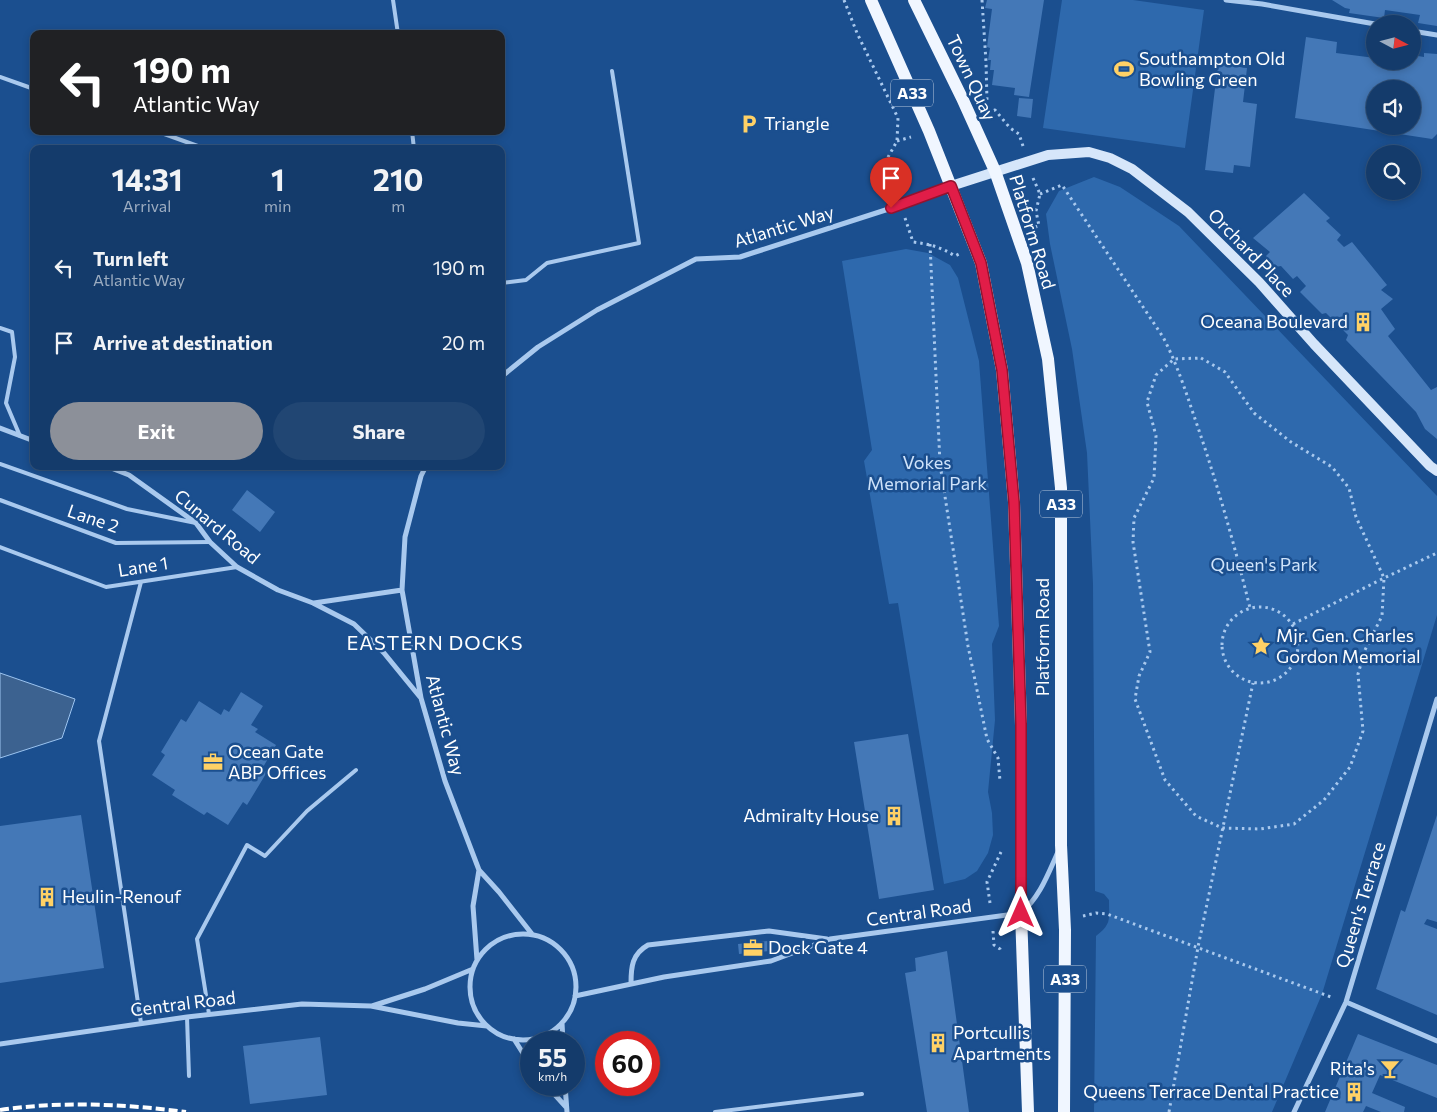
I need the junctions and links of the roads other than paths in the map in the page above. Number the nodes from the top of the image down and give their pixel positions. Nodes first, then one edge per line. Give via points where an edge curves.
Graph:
1 (393, 0) edge
2 (871, 0) edge
3 (914, 0) edge
4 (1226, 0) edge
5 (1366, 22) edge
6 (397, 30) edge
7 (1421, 32) edge
8 (1437, 35) edge
9 (612, 71) dead end
10 (0, 77) edge
11 (30, 87) edge
12 (167, 135) edge
13 (195, 145) edge
14 (995, 171) junction
15 (951, 186) junction
16 (505, 283) edge
17 (0, 328) edge
18 (505, 373) edge
19 (0, 428) edge
20 (20, 436) junction
21 (30, 440) edge
22 (0, 464) edge
23 (118, 470) edge
24 (424, 470) edge
25 (1437, 471) edge
26 (0, 500) edge
27 (196, 523) junction
28 (210, 542) junction
29 (0, 547) edge
30 (237, 567) junction
31 (141, 582) junction
32 (402, 590) junction
33 (313, 603) junction
34 (421, 698) junction
35 (1437, 699) edge
36 (356, 770) dead end
37 (1061, 845) junction
38 (479, 870) junction
39 (1021, 913) junction
40 (532, 934) junction
41 (830, 939) junction
42 (477, 960) junction
43 (473, 970) junction
44 (631, 984) junction
45 (576, 996) junction
46 (1346, 1002) junction
47 (371, 1006) junction
48 (209, 1014) junction
49 (187, 1017) junction
50 (141, 1023) junction
51 (562, 1023) junction
52 (487, 1026) junction
53 (562, 1031) edge
54 (514, 1039) junction
55 (1437, 1041) edge
56 (0, 1044) edge
57 (520, 1049) edge
58 (189, 1076) dead end
59 (862, 1094) dead end
60 (555, 1096) edge
61 (566, 1096) edge
62 (567, 1110) edge
63 (715, 1112) edge
64 (1028, 1112) edge
65 (1064, 1112) edge
66 (1294, 1112) edge

1 - 6 lane
2 - 15 main road, A33
3 - 14 main road, Town Quay / A33
4 - 5 street
7 - 8 street
9 - 16 lane via 639,243 547,263 526,280
10 - 11 lane
12 - 13 lane
14 - 15 street, Orchard Place
14 - 25 street, Orchard Place via 1048,155 1089,152 1132,169 1188,212 1259,282 1321,352
14 - 37 main road, Platform Road / A33 via 1027,263 1048,359 1061,488
15 - 18 street, Atlantic Way via 740,257 696,259 597,310 538,347
15 - 39 main road, Platform Road / A33 via 981,263 1002,370 1014,502 1021,724
17 - 20 lane via 12,332 15,357 6,403
19 - 20 street
20 - 21 street
22 - 27 lane via 127,510
23 - 27 street, Cunard Road via 129,474
24 - 32 street, Atlantic Way via 405,537
26 - 28 lane, Lane 2 via 116,544
27 - 28 street, Cunard Road
28 - 30 street, Cunard Road
29 - 31 lane, Lane 1 via 106,587
30 - 31 lane, Lane 1
30 - 33 street, Cunard Road via 278,590
31 - 50 lane via 99,741
32 - 33 street, Cunard Road
32 - 34 street, Atlantic Way
33 - 34 street, Cunard Road via 354,624 384,653
34 - 38 street, Atlantic Way via 445,781
35 - 46 street, Queen's Terrace
36 - 48 lane via 308,811 265,856 247,845 197,939
37 - 39 street via 1040,891
37 - 65 main road, Platform Road / A33 via 1065,930
38 - 40 street, Atlantic Way
38 - 42 street via 473,906
39 - 41 street, Central Road
39 - 64 main road, Platform Road / A33
40 - 42 street via 501,938 487,947
40 - 45 street via 562,950 576,979
41 - 44 street, Central Road via 771,961 664,976
41 - 44 street, Central Road via 769,931 648,945 641,949 631,965
42 - 43 street
43 - 47 street, Central Road
43 - 52 street via 470,984 472,1000 477,1014
44 - 45 street, Central Road
45 - 51 street
46 - 55 street
46 - 66 street, Queen's Terrace
47 - 48 street, Central Road via 302,1004
47 - 52 street, Central Road
48 - 49 street, Central Road
49 - 50 street, Central Road
49 - 58 lane
50 - 56 street, Central Road
51 - 53 street
51 - 54 street via 548,1034 532,1039
52 - 54 street
54 - 57 street
59 - 63 lane
60 - 62 street
61 - 62 street

